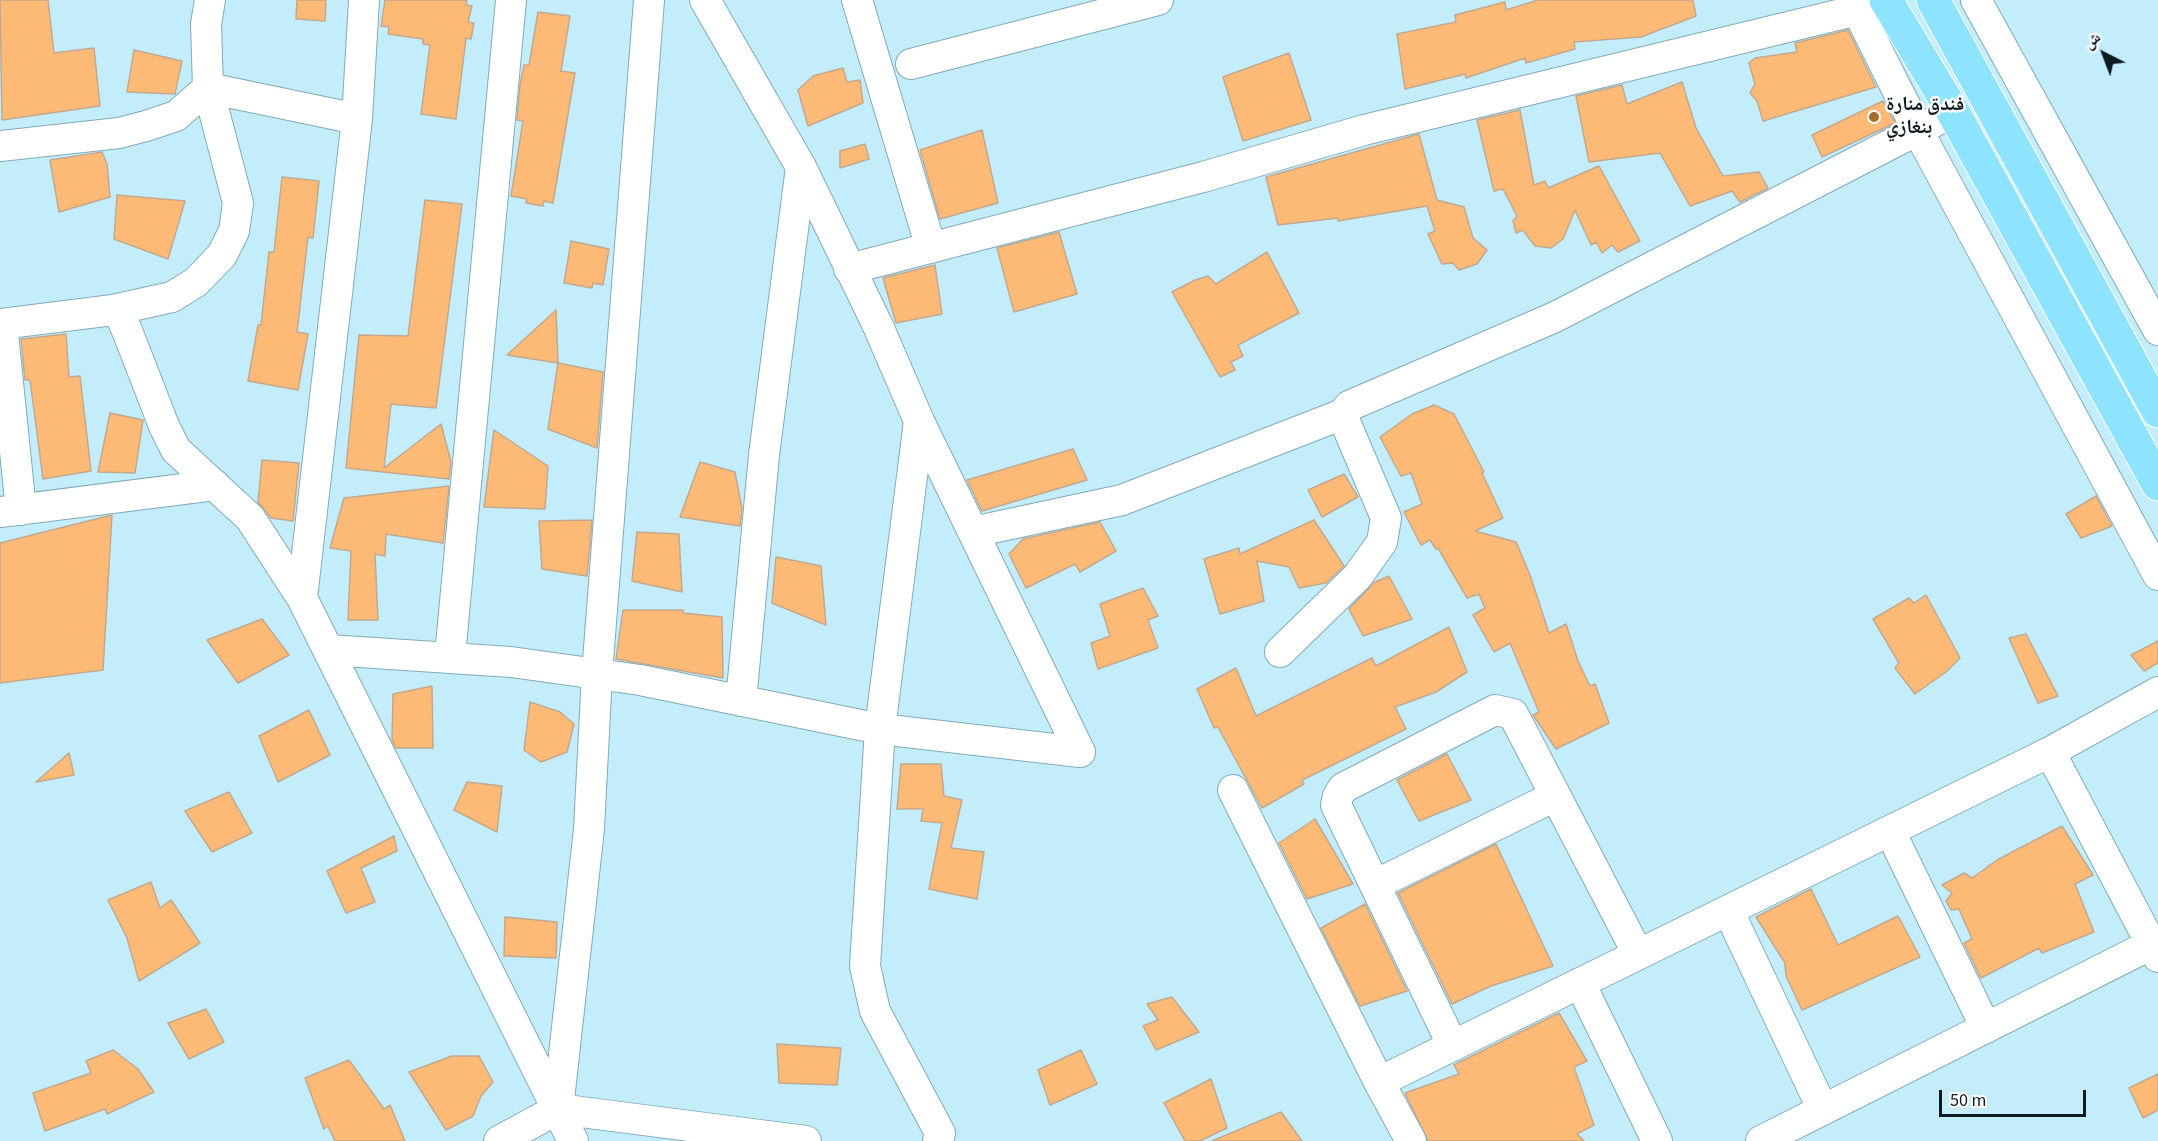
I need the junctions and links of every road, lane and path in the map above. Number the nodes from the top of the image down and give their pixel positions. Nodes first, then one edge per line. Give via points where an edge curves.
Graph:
1 (210, 0) edge
2 (364, 0) edge
3 (512, 0) edge
4 (649, 0) edge
5 (705, 0) edge
6 (857, 0) edge
7 (1158, 0) edge
8 (1933, 0) edge
9 (1976, 0) edge
10 (1865, 3) edge
11 (911, 64) dead end
12 (208, 88) junction
13 (1953, 112) junction
14 (357, 119) junction
15 (1918, 131) junction
16 (0, 146) edge
17 (801, 167) junction
18 (931, 248) junction
19 (849, 269) junction
20 (113, 310) junction
21 (1, 324) edge
22 (2158, 330) edge
23 (2158, 411) edge
24 (1343, 414) junction
25 (919, 421) junction
26 (2158, 484) edge
27 (215, 485) junction
28 (11, 511) edge
29 (973, 532) junction
30 (2158, 575) edge
31 (302, 598) junction
32 (329, 650) junction
33 (1280, 652) dead end
34 (450, 656) junction
35 (597, 674) junction
36 (2158, 692) edge
37 (741, 701) junction
38 (880, 729) junction
39 (2050, 752) junction
40 (1233, 790) dead end
41 (1555, 796) junction
42 (1890, 831) junction
43 (1375, 885) junction
44 (1729, 912) junction
45 (2156, 947) edge
46 (1638, 954) junction
47 (1580, 983) junction
48 (1986, 1028) junction
49 (1453, 1046) junction
50 (1379, 1082) junction
51 (1822, 1108) junction
52 (558, 1109) junction
53 (498, 1141) edge
54 (573, 1141) edge
55 (806, 1141) edge
56 (938, 1141) edge
57 (1410, 1141) edge
58 (1657, 1141) edge
59 (1761, 1141) edge

1 - 12 street via 206,24
2 - 14 street
3 - 34 street
4 - 35 street
5 - 17 street
6 - 18 street
7 - 11 street
8 - 23 highway
9 - 22 street
10 - 13 highway
10 - 15 street
10 - 18 street via 1364,130 1203,177
12 - 14 street
12 - 16 street via 176,116 146,126 119,133
12 - 20 street via 238,203 234,231 222,255 196,282 172,297
13 - 15 street
13 - 26 highway
14 - 31 street
15 - 24 street via 1555,317 1349,406
15 - 30 street
17 - 19 street
17 - 37 street via 764,455
18 - 19 street
19 - 25 street
20 - 21 street
20 - 27 street via 122,319 176,450
21 - 28 street
24 - 29 street via 1122,500
24 - 33 street via 1386,518 1382,542 1357,577
25 - 29 street
25 - 38 street
27 - 28 street
27 - 31 street via 250,518
29 - 38 street via 1080,752
31 - 32 street
32 - 34 street
32 - 52 street
34 - 35 street
35 - 37 street
35 - 52 street via 589,829
36 - 39 street
37 - 38 street
38 - 56 street via 865,966 875,1011 940,1133
39 - 42 street
39 - 45 street
40 - 50 street
41 - 43 street
41 - 43 street via 1513,714 1495,710 1343,788 1336,805
41 - 46 street
42 - 44 street
42 - 48 street
43 - 49 street
44 - 46 street
44 - 51 street
45 - 48 street
46 - 47 street
47 - 49 street
47 - 58 street
48 - 51 street
49 - 50 street
50 - 57 street
51 - 59 street
52 - 53 street
52 - 54 street
52 - 55 street

